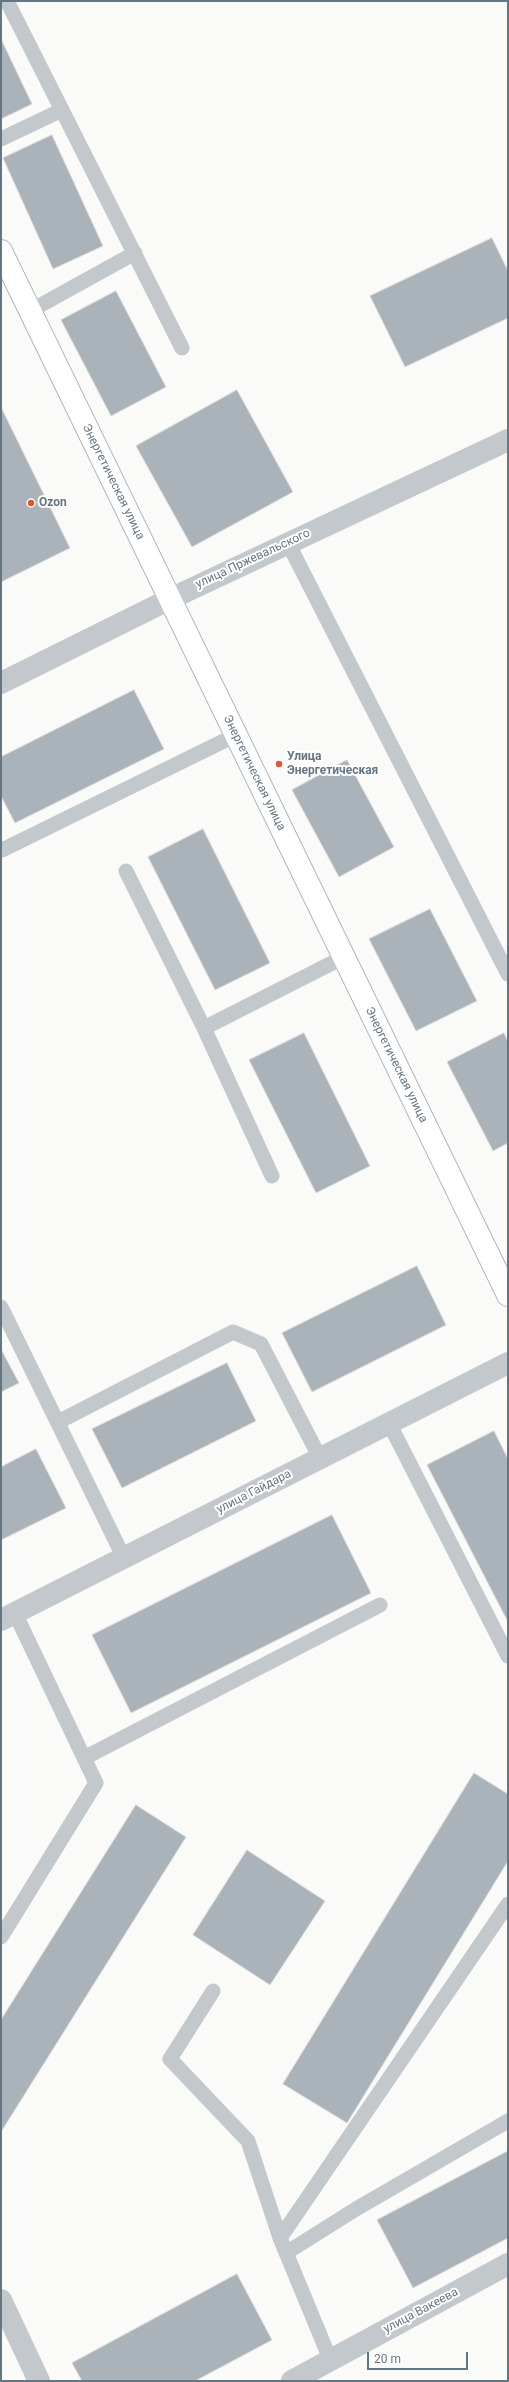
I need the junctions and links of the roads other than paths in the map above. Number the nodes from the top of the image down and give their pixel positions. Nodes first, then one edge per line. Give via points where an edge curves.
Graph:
1 (7, 1) edge
2 (62, 110) junction
3 (1, 139) edge
4 (1, 251) edge
5 (135, 252) junction
6 (30, 311) junction
7 (182, 348) dead end
8 (508, 440) edge
9 (288, 543) junction
10 (170, 599) junction
11 (1, 683) edge
12 (236, 735) junction
13 (1, 849) edge
14 (126, 871) dead end
15 (344, 958) junction
16 (508, 974) edge
17 (204, 1028) junction
18 (272, 1176) dead end
19 (508, 1295) edge
20 (1, 1307) edge
21 (508, 1363) edge
22 (58, 1422) junction
23 (389, 1423) junction
24 (320, 1458) junction
25 (124, 1558) junction
26 (380, 1605) dead end
27 (8, 1617) edge
28 (508, 1656) edge
29 (84, 1758) junction
30 (508, 1904) edge
31 (1, 1936) edge
32 (213, 1991) dead end
33 (508, 2122) edge
34 (280, 2238) junction
35 (286, 2253) junction
36 (508, 2264) edge
37 (1, 2300) edge
38 (330, 2360) junction
39 (302, 2379) edge
40 (39, 2381) edge

1 - 2 lane
2 - 3 lane
2 - 5 lane
4 - 6 street, Энергетическая улица
5 - 6 lane
5 - 7 lane
6 - 10 street, Энергетическая улица
8 - 9 street, улица Пржевальского
9 - 10 street, улица Пржевальского
9 - 16 lane
10 - 11 street, улица Пржевальского
10 - 12 street, Энергетическая улица
12 - 13 lane
12 - 15 street, Энергетическая улица
14 - 17 lane
15 - 17 lane
15 - 19 street, Энергетическая улица
17 - 18 lane
20 - 22 lane
21 - 23 street, улица Гайдара
22 - 24 lane via 233,1332 261,1344
22 - 25 lane
23 - 24 street, улица Гайдара
23 - 28 lane
24 - 25 street, улица Гайдара
25 - 27 street, улица Гайдара
26 - 29 lane
27 - 29 lane
29 - 31 lane via 96,1783
30 - 34 lane
32 - 34 lane via 170,2059 248,2141
33 - 35 lane via 356,2209
34 - 35 lane
35 - 38 lane
36 - 38 street, улица Вакеева
37 - 40 street
38 - 39 street, улица Вакеева

